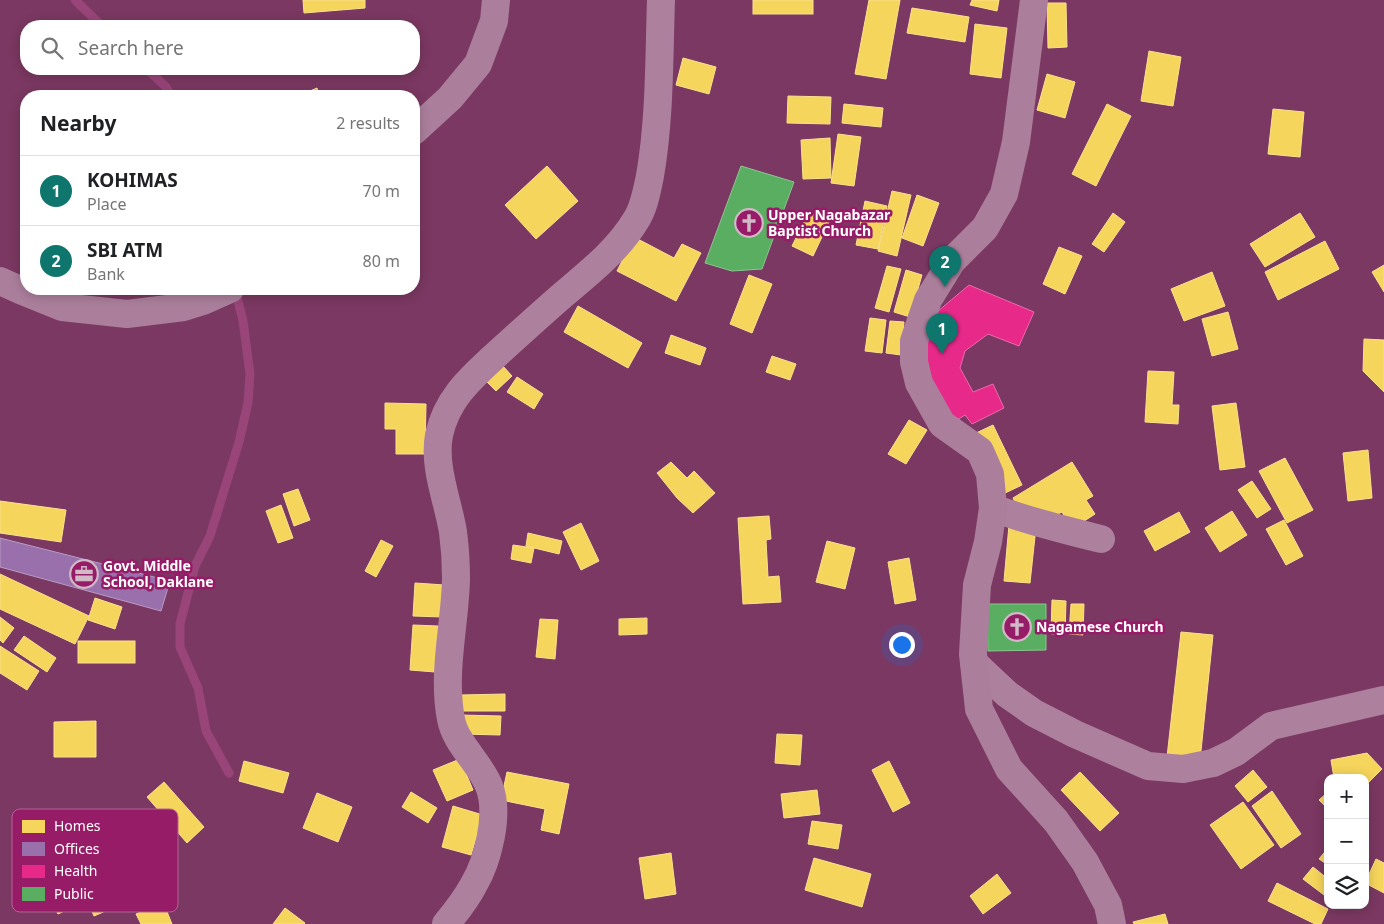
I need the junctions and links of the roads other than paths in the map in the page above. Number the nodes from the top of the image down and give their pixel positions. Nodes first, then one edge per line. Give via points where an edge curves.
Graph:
1 (496, 0) edge
2 (661, 0) edge
3 (1034, 0) edge
4 (420, 126) edge
5 (0, 281) edge
6 (20, 290) edge
7 (32, 295) edge
8 (216, 295) edge
9 (993, 508) junction
10 (1101, 539) dead end
11 (974, 663) junction
12 (1384, 700) edge
13 (446, 924) edge
14 (1112, 924) edge

1 - 4 main road via 494,21 478,64 450,98
2 - 13 street via 659,109 654,155 647,192 637,219 601,263 458,392 446,412 439,436 438,455 452,531 456,577 448,659 450,718 489,787 492,806 492,829 485,859 474,885
3 - 9 main road via 1016,142 1004,194 985,228 952,261 928,300 914,341 919,383 942,424 980,451 990,474
5 - 6 main road
7 - 8 main road via 62,307 127,314 184,307
9 - 10 street via 1053,528
9 - 11 main road via 977,585
11 - 12 street via 1007,694 1034,713 1148,766 1183,768 1213,763 1236,752 1271,726
11 - 14 main road via 978,709 1009,769 1086,862 1108,905

